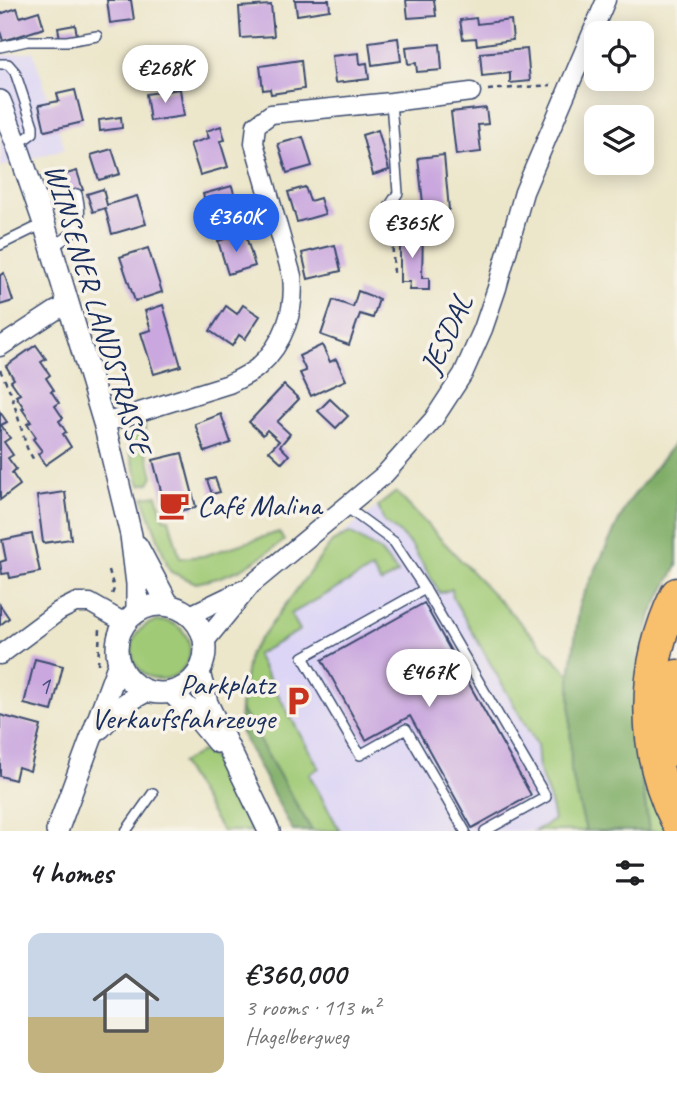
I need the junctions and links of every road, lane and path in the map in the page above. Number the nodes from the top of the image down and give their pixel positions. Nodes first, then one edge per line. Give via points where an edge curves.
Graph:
1 (606, 0) edge
2 (97, 36) dead end
3 (0, 47) edge
4 (0, 64) edge
5 (560, 84) dead end
6 (471, 92) joint
7 (0, 101) edge
8 (391, 103) junction
9 (17, 145) junction
10 (77, 194) dead end
11 (390, 205) joint
12 (44, 223) junction
13 (0, 245) edge
14 (52, 247) junction
15 (394, 274) dead end
16 (69, 304) junction
17 (0, 347) edge
18 (0, 370) edge
19 (104, 423) junction
20 (34, 462) dead end
21 (346, 507) junction
22 (131, 535) junction
23 (109, 570) dead end
24 (251, 585) junction
25 (425, 589) junction
26 (677, 594) edge
27 (169, 606) junction
28 (105, 611) junction
29 (190, 615) junction
30 (131, 617) junction
31 (205, 641) junction
32 (0, 655) edge
33 (119, 663) junction
34 (97, 669) dead end
35 (199, 672) junction
36 (677, 676) edge
37 (147, 691) junction
38 (171, 692) junction
39 (94, 735) junction
40 (677, 750) edge
41 (237, 766) junction
42 (153, 793) dead end
43 (675, 814) edge
44 (57, 831) edge
45 (125, 831) edge
46 (269, 831) edge
47 (465, 831) edge
48 (485, 831) edge

1 - 21 street, JESDAL via 524,192 497,288 463,374 433,420 384,475
2 - 3 lane
4 - 9 lane via 8,64 15,72 33,127 33,133
5 - 6 path
6 - 8 street
7 - 9 street, WINSENER LANDSTRASSE
8 - 11 lane via 398,193
8 - 19 street via 271,114 256,125 254,143 292,276 292,309 282,335 258,367 236,380
9 - 12 street, WINSENER LANDSTRASSE
10 - 14 lane via 79,222
11 - 15 path
12 - 13 lane
12 - 14 street, WINSENER LANDSTRASSE
14 - 16 street, WINSENER LANDSTRASSE
16 - 17 street
16 - 19 street, WINSENER LANDSTRASSE
18 - 20 path
19 - 22 street, WINSENER LANDSTRASSE
21 - 24 street, JESDAL
21 - 25 lane via 394,542
22 - 27 street, WINSENER LANDSTRASSE
22 - 30 street, WINSENER LANDSTRASSE via 136,584
23 - 28 path via 114,589
24 - 29 street, JESDAL
24 - 31 street, JESDAL
25 - 47 lane via 303,657 360,755 405,729
25 - 48 lane via 545,797
26 - 43 highway via 658,640 650,707 662,788
27 - 29 street
27 - 30 street via 147,607
28 - 30 street
28 - 32 street via 90,603 75,603
28 - 34 path
29 - 31 street
30 - 33 street, WINSENER LANDSTRASSE via 119,635
31 - 35 street
33 - 37 street via 126,675
33 - 39 street, WINSENER LANDSTRASSE
35 - 38 street
35 - 41 street via 207,703
36 - 40 highway
37 - 38 street
37 - 39 street, WINSENER LANDSTRASSE via 119,708
38 - 41 street
39 - 44 street, WINSENER LANDSTRASSE
41 - 46 street
42 - 45 lane

